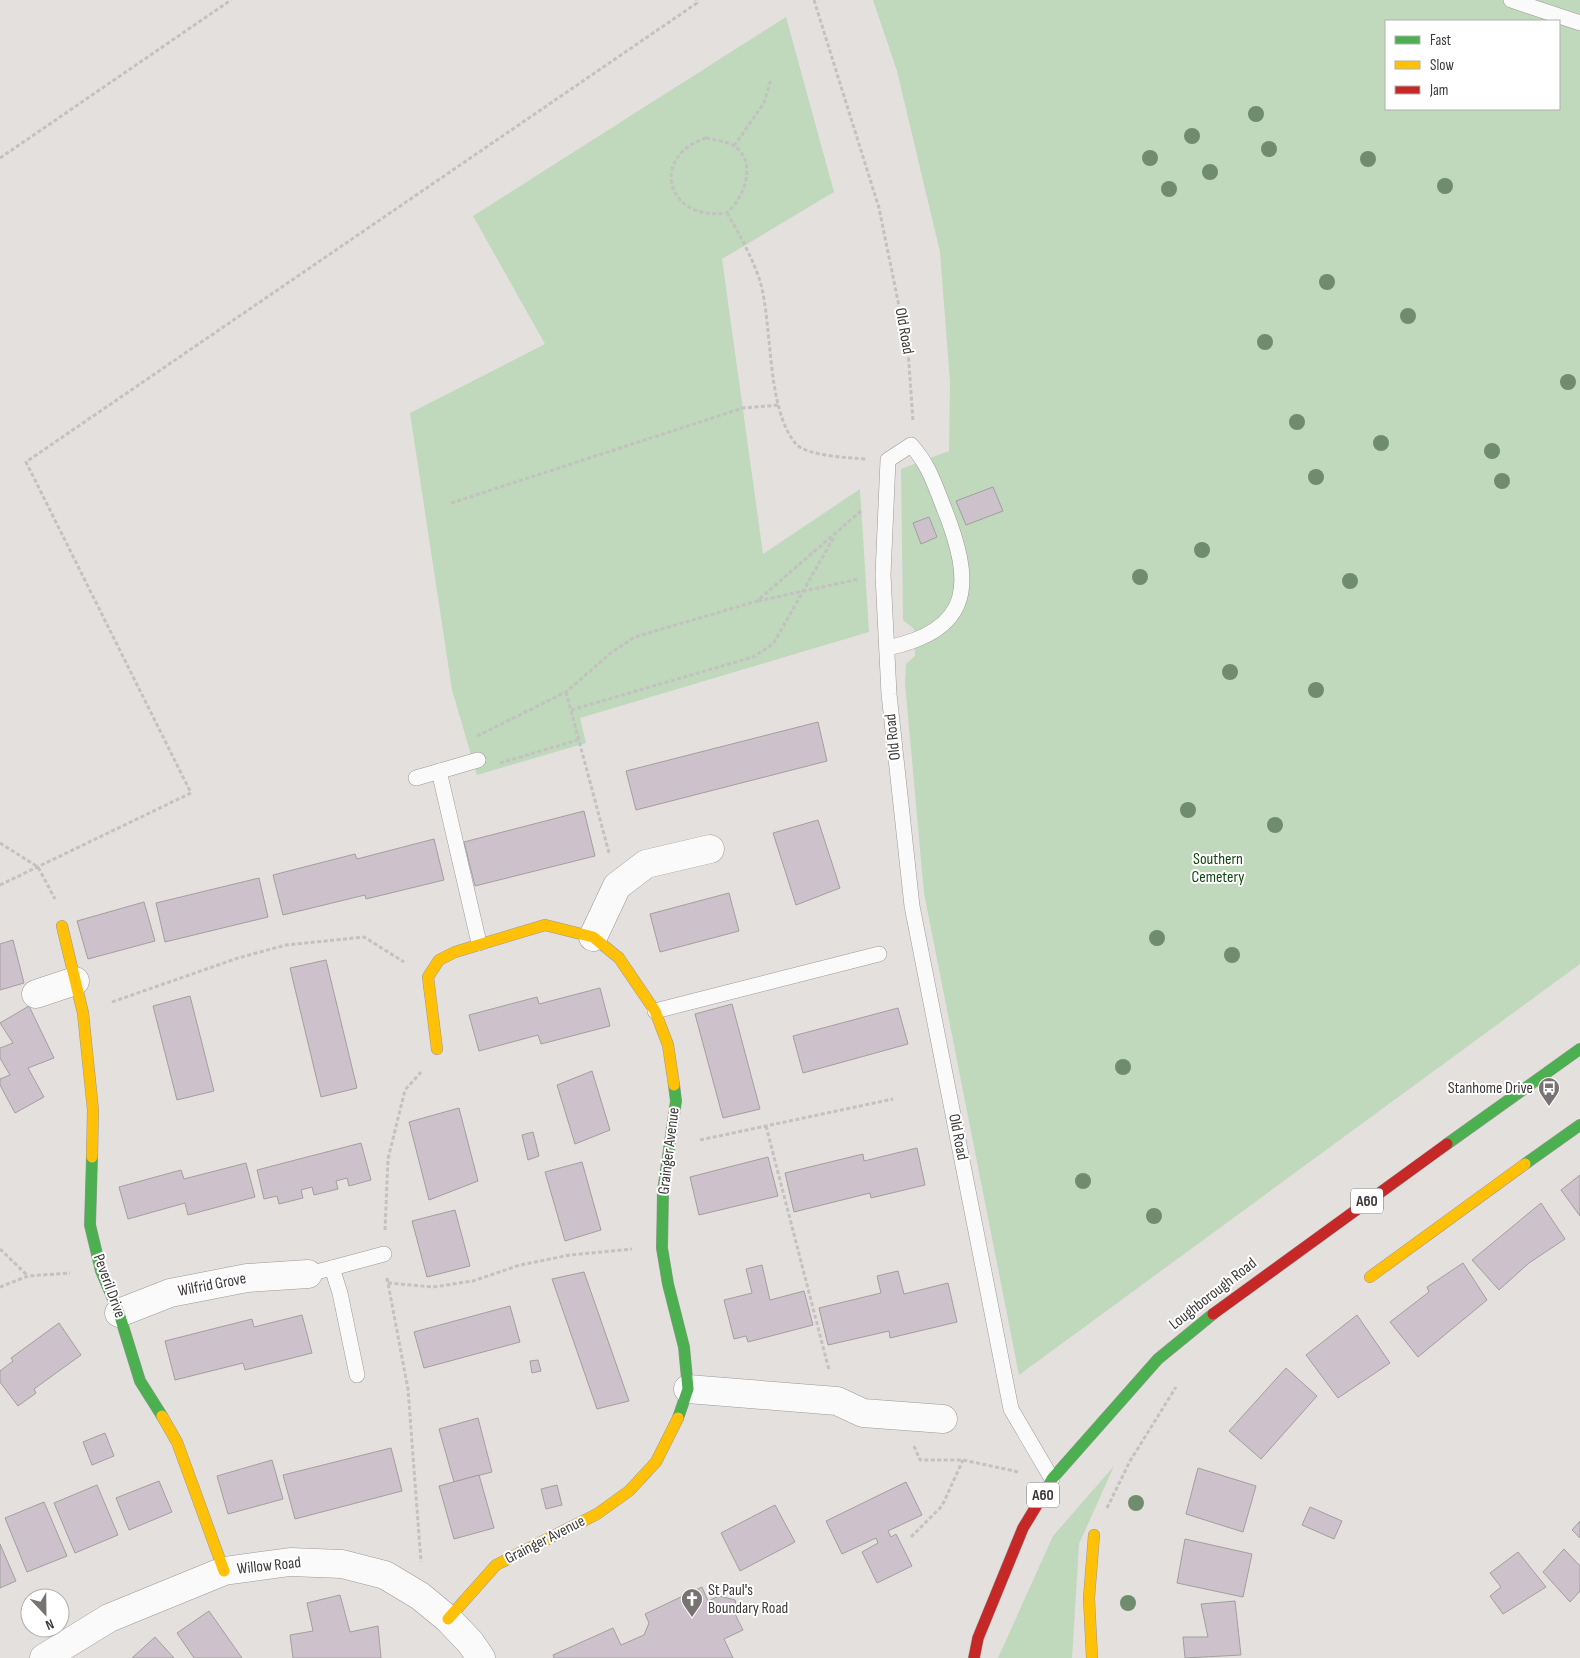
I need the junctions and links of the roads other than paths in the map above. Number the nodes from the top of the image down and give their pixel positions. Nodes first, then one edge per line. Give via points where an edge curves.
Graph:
1 (1511, 0) edge
2 (1580, 23) edge
3 (886, 648) junction
4 (478, 760) road end
5 (439, 771) junction
6 (416, 778) dead end
7 (710, 849) dead end
8 (62, 926) road end
9 (593, 937) junction
10 (479, 943) junction
11 (878, 954) dead end
12 (75, 981) junction
13 (36, 994) dead end
14 (655, 1011) junction
15 (437, 1049) road end
16 (1580, 1049) edge
17 (1580, 1125) edge
18 (384, 1254) road end
19 (320, 1271) junction
20 (1370, 1277) dead end
21 (119, 1313) junction
22 (357, 1375) dead end
23 (688, 1389) junction
24 (943, 1419) dead end
25 (1052, 1479) junction
26 (1094, 1535) road end
27 (224, 1571) junction
28 (448, 1619) junction
29 (44, 1658) edge
30 (481, 1658) edge
31 (974, 1658) edge
32 (1092, 1658) edge

1 - 2 lane
3 - 3 lane, Old Road via 914,642 941,627 954,612 961,594 956,539 925,460 911,445 888,460 883,575
3 - 25 lane, Old Road via 912,906 1009,1400 1011,1410
4 - 5 lane
5 - 6 lane
5 - 10 lane
7 - 9 street via 646,864 617,886
8 - 12 street, Peveril Drive
9 - 10 street, Grainger Avenue via 546,926
9 - 14 street, Grainger Avenue via 619,958
10 - 15 street, Grainger Avenue via 439,960 428,977
11 - 14 lane
12 - 13 street
12 - 21 street, Peveril Drive via 83,1012 93,1110 90,1225 101,1271
14 - 23 street, Grainger Avenue via 668,1045 676,1101 663,1191 662,1248 684,1347
16 - 25 street, Loughborough Road / A60 via 1233,1297 1158,1359
17 - 20 street
18 - 19 lane
19 - 21 street, Wilfrid Grove via 247,1278 170,1293
19 - 22 lane via 340,1293
21 - 27 street, Peveril Drive via 140,1381 177,1442
23 - 24 street via 837,1401 863,1413
23 - 28 street, Grainger Avenue via 675,1428 656,1462 629,1491 597,1514 496,1565
25 - 31 street, Loughborough Road / A60 via 1023,1528 978,1638
26 - 32 street via 1089,1598
27 - 28 street, Willow Road via 290,1562 342,1564 384,1575 420,1596
27 - 29 street, Willow Road via 109,1618
28 - 30 street, Willow Road

